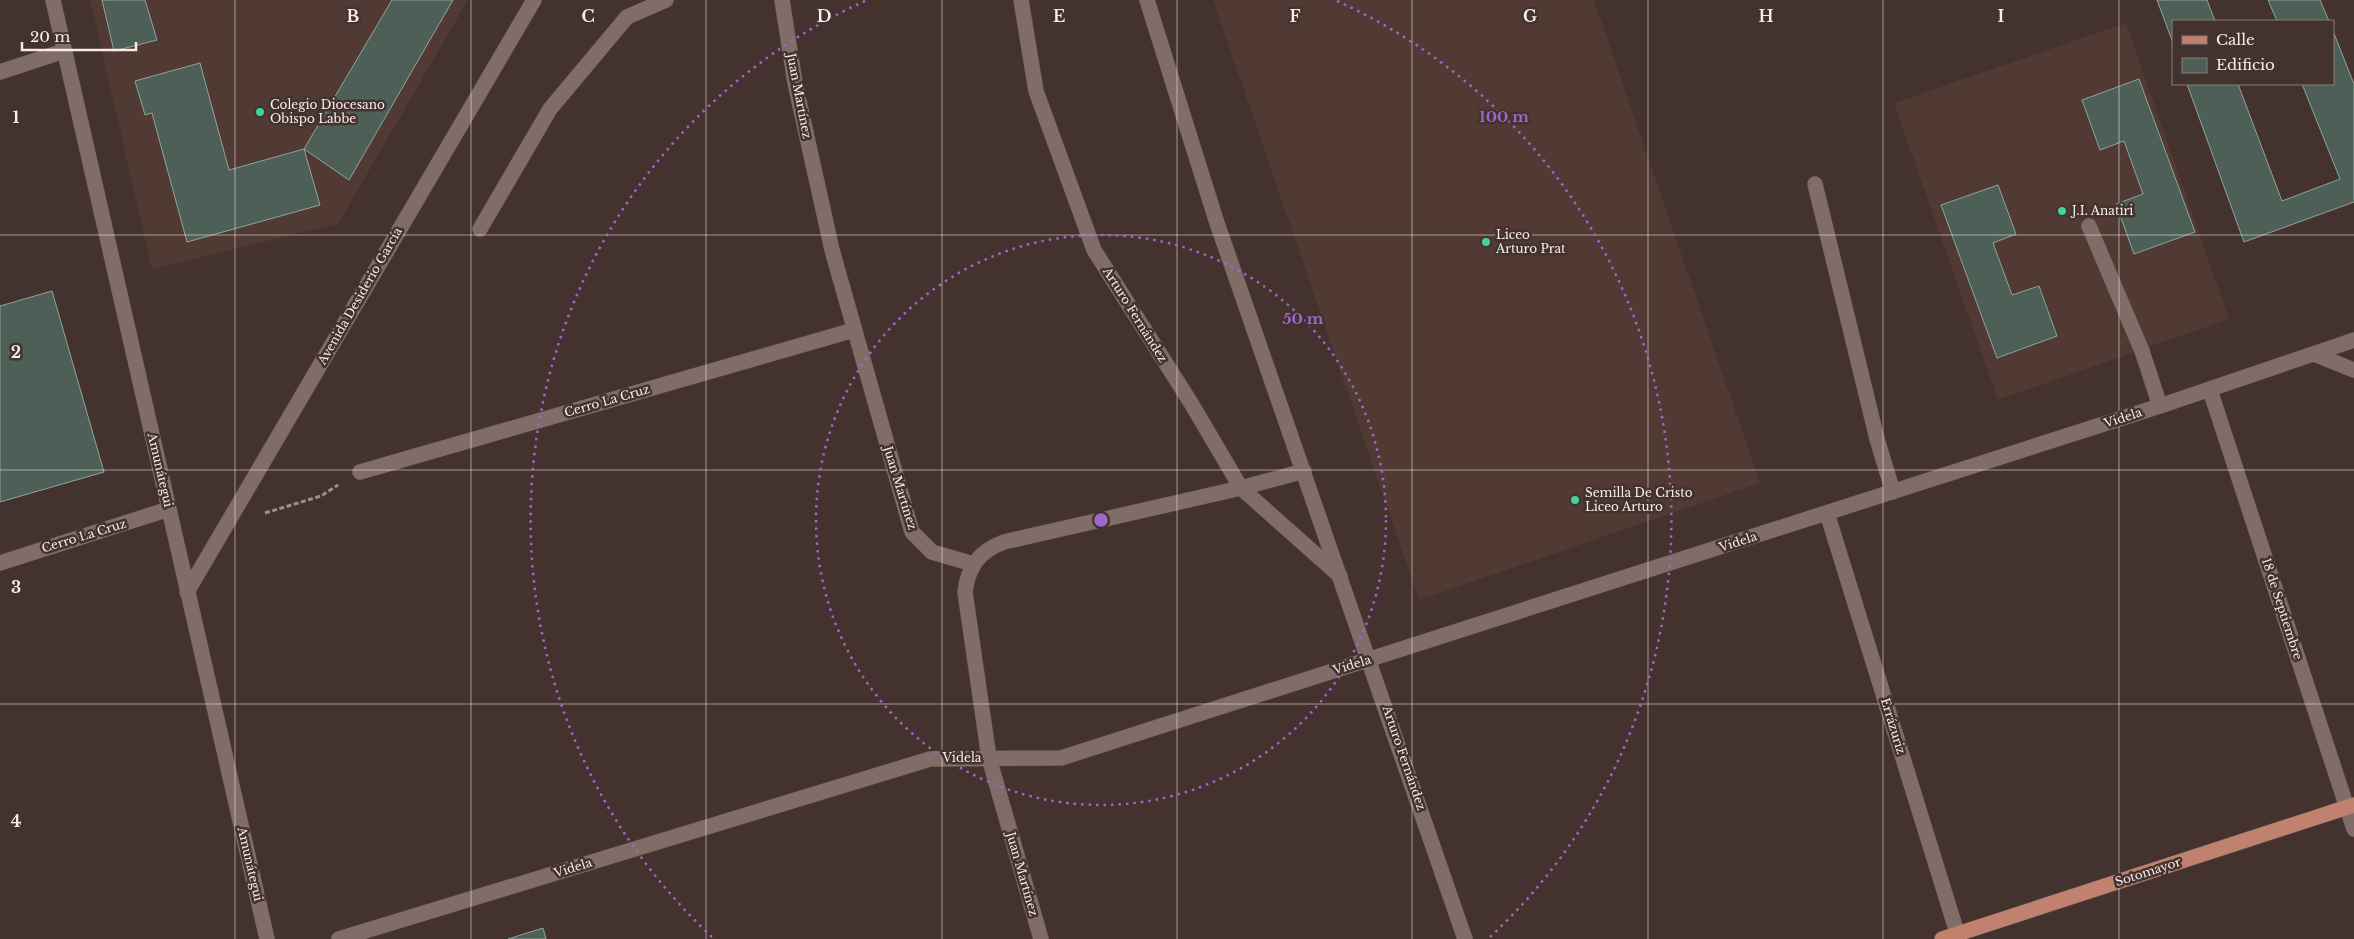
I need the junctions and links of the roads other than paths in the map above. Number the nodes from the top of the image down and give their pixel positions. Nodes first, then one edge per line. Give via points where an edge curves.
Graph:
1 (53, 0) edge
2 (534, 0) edge
3 (666, 0) edge
4 (782, 0) edge
5 (1021, 0) edge
6 (1147, 0) edge
7 (64, 51) junction
8 (0, 72) edge
9 (1815, 184) dead end
10 (2089, 226) dead end
11 (480, 229) dead end
12 (854, 330) junction
13 (2354, 340) edge
14 (2314, 354) junction
15 (2354, 370) edge
16 (2210, 390) junction
17 (2160, 406) junction
18 (1304, 471) junction
19 (360, 472) dead end
20 (1241, 488) junction
21 (1893, 492) junction
22 (169, 510) junction
23 (1827, 513) junction
24 (0, 562) edge
25 (973, 564) junction
26 (1342, 578) junction
27 (187, 592) junction
28 (1370, 660) junction
29 (989, 758) junction
30 (2351, 806) edge
31 (2354, 829) edge
32 (1958, 936) edge
33 (267, 939) edge
34 (339, 939) edge
35 (1041, 939) edge
36 (1466, 939) edge
37 (1942, 939) edge

1 - 7 street, Amunátegui
2 - 27 street, Avenida Desiderio García
3 - 11 street via 627,16 550,109
4 - 12 street, Juan Martínez via 813,169
5 - 20 street, Arturo Fernández via 1036,91 1094,250
6 - 18 street, Arturo Fernández via 1216,220
7 - 8 street
7 - 22 street, Amunátegui
9 - 21 street via 1874,429
10 - 17 street via 2142,351
12 - 19 street, Cerro La Cruz
12 - 25 street, Juan Martínez via 912,532 932,552
13 - 14 street, Videla
14 - 15 street
14 - 16 street, Videla
16 - 17 street, Videla
16 - 30 street, 18 de Septiembre
17 - 21 street, Videla
18 - 20 street
18 - 26 street, Arturo Fernández
20 - 25 street via 1004,542 992,546
20 - 26 street, Arturo Fernández
21 - 23 street, Videla
22 - 24 street, Cerro La Cruz
22 - 27 street, Amunátegui
23 - 28 street, Videla
23 - 32 street, Errázuriz
25 - 29 street, Juan Martínez via 965,592
26 - 28 street, Arturo Fernández
27 - 33 street, Amunátegui
28 - 29 street, Videla via 1061,758
28 - 36 street, Arturo Fernández
29 - 34 street, Videla via 930,759
29 - 35 street, Juan Martínez
30 - 31 street, 18 de Septiembre
30 - 32 main road, Sotomayor
32 - 37 main road, Sotomayor

